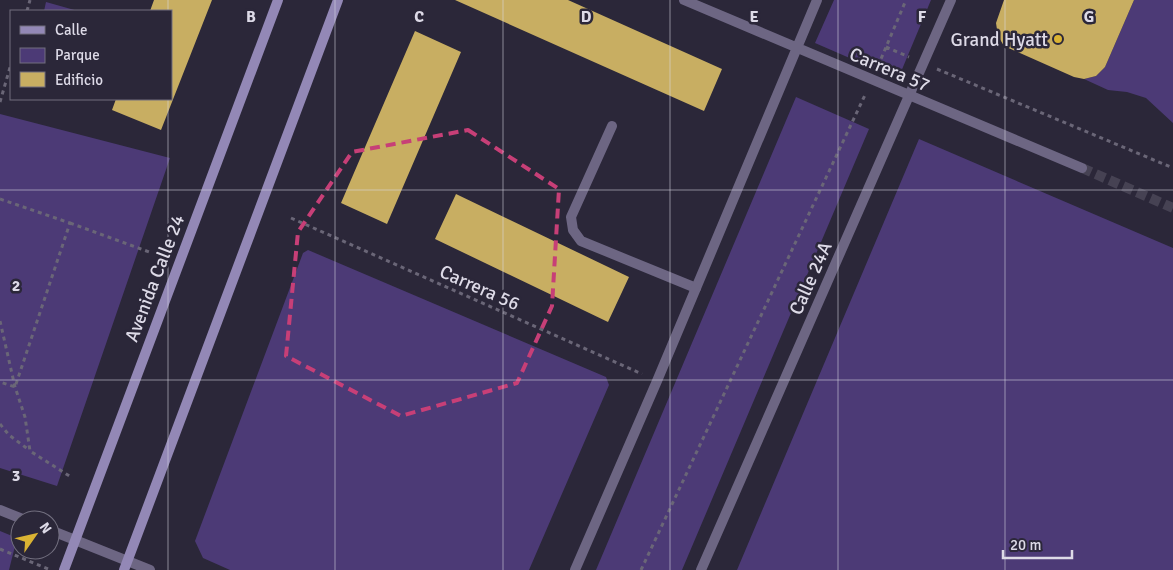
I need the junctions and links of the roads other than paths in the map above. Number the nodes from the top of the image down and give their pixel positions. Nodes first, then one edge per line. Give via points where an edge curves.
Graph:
1 (278, 0) edge
2 (338, 0) edge
3 (684, 0) edge
4 (817, 0) edge
5 (951, 0) edge
6 (798, 49) junction
7 (910, 96) junction
8 (612, 126) dead end
9 (1082, 168) tunnel mouth
10 (696, 288) junction
11 (60, 534) edge
12 (75, 540) junction
13 (126, 566) edge
14 (64, 570) edge
15 (150, 570) edge
16 (575, 570) edge
17 (701, 570) edge

1 - 12 main road, Avenida Calle 24
2 - 13 main road
3 - 6 street, Carrera 57
4 - 6 street
5 - 7 street, Calle 24A
6 - 7 street, Carrera 57
6 - 10 street
7 - 9 street, Carrera 57
7 - 17 street, Calle 24A
8 - 10 street via 571,217 573,230 581,241
10 - 16 street
11 - 12 street
12 - 13 street
12 - 14 main road, Avenida Calle 24
13 - 15 street

